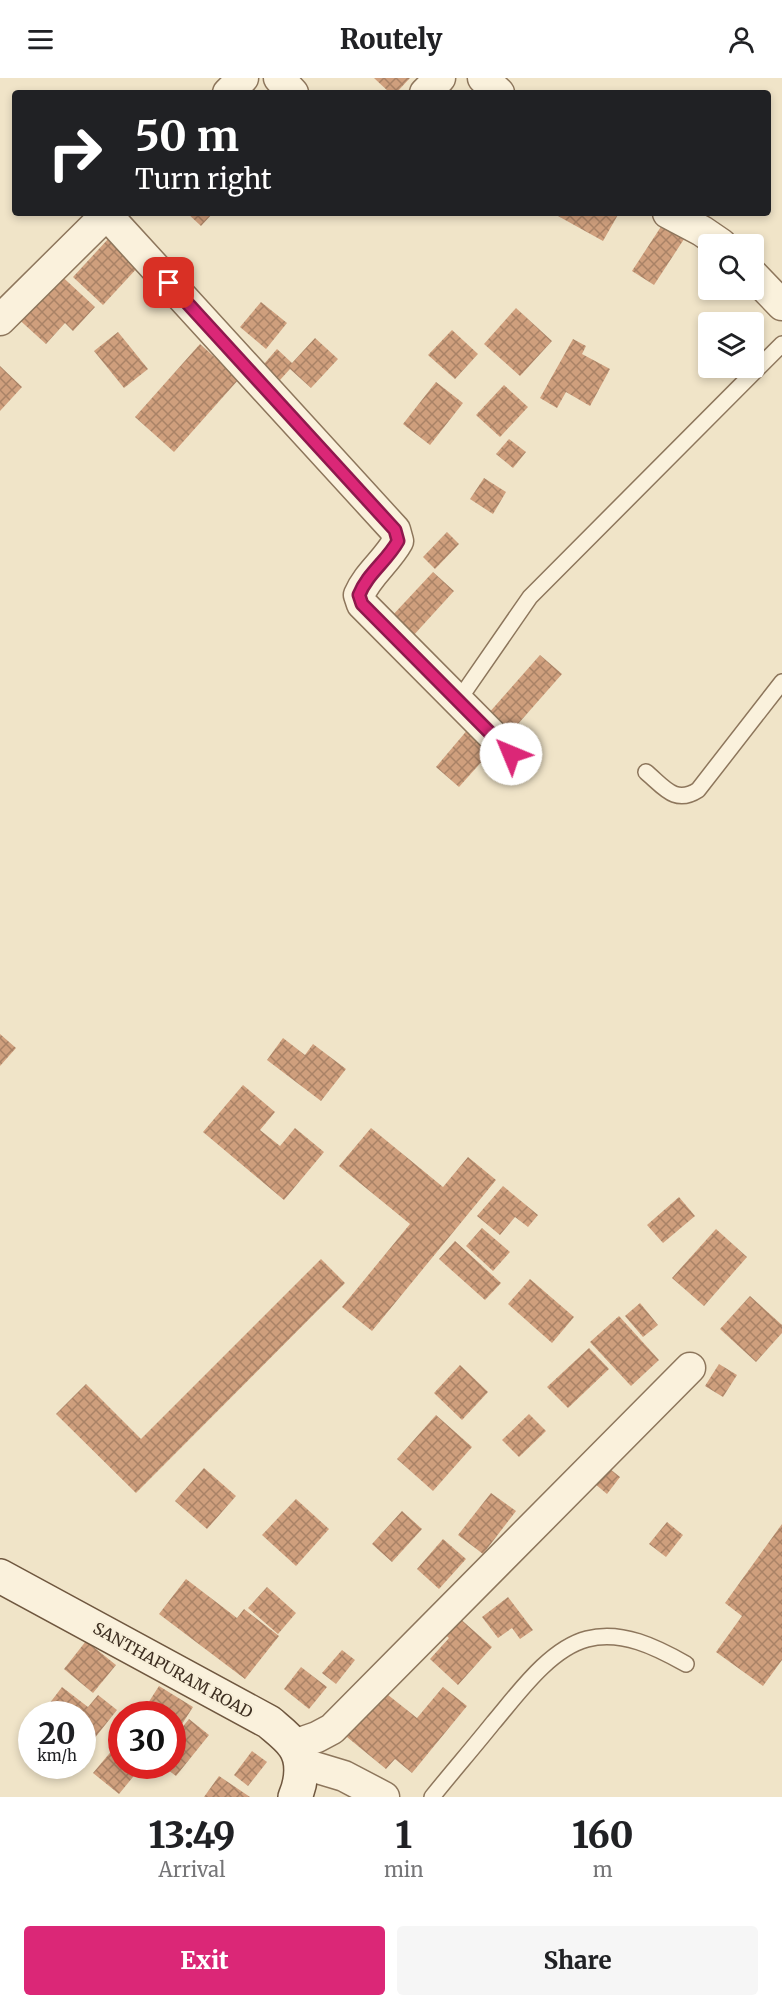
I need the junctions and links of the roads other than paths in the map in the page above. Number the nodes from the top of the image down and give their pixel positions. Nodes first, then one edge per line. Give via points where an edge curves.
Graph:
1 (243, 78) edge
2 (279, 78) edge
3 (440, 78) edge
4 (483, 78) edge
5 (231, 90) edge
6 (290, 90) edge
7 (428, 90) edge
8 (496, 90) edge
9 (105, 216) edge
10 (109, 216) edge
11 (674, 216) edge
12 (706, 234) edge
13 (764, 286) edge
14 (782, 305) edge
15 (0, 320) edge
16 (782, 344) edge
17 (782, 682) edge
18 (458, 701) junction
19 (511, 754) dead end
20 (646, 772) dead end
21 (690, 1368) dead end
22 (0, 1576) edge
23 (686, 1664) dead end
24 (298, 1754) junction
25 (294, 1797) edge
26 (384, 1797) edge
27 (432, 1797) edge

1 - 5 street
2 - 6 street
3 - 7 street
4 - 8 street
9 - 15 street
10 - 18 street via 395,530 398,541 363,585 359,595 362,604
11 - 12 street
13 - 14 street
16 - 18 lane via 530,597
17 - 20 lane via 698,790 687,797 676,796
18 - 19 street
21 - 24 street via 332,1729
22 - 24 main road, SANTHAPURAM ROAD via 269,1722
23 - 27 lane via 657,1648 614,1637 586,1639 561,1652 537,1670
24 - 25 main road via 298,1789
24 - 26 street

